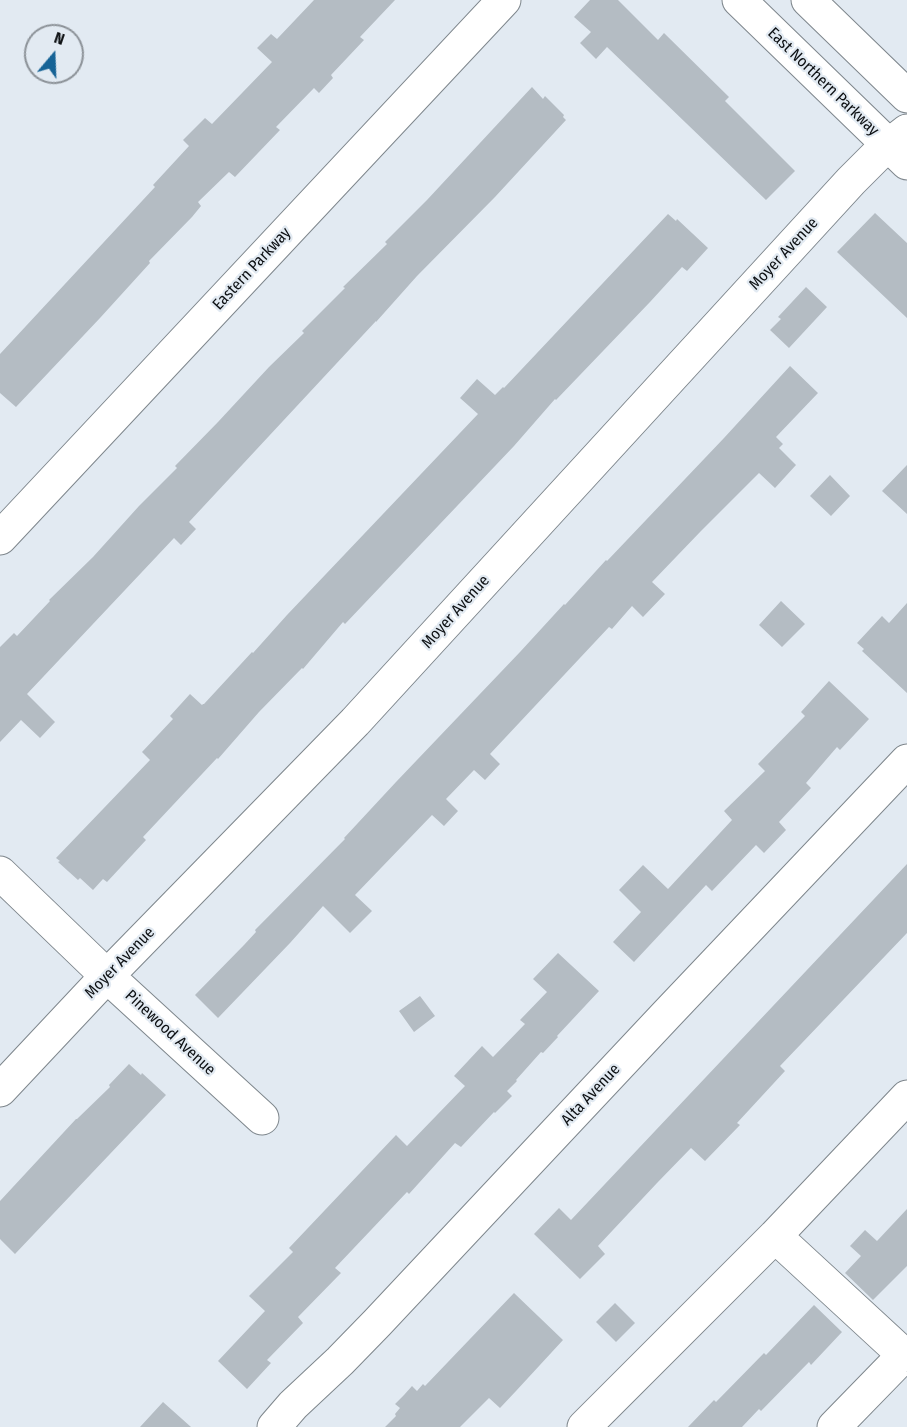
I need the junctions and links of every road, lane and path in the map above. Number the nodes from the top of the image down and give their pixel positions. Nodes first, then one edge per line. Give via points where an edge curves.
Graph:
1 (504, 0) edge
2 (739, 0) edge
3 (808, 0) edge
4 (907, 96) edge
5 (901, 146) edge
6 (0, 538) edge
7 (907, 761) edge
8 (0, 873) edge
9 (107, 976) junction
10 (0, 1089) edge
11 (907, 1097) edge
12 (262, 1118) dead end
13 (775, 1236) junction
14 (906, 1353) edge
15 (274, 1427) edge
16 (584, 1427) edge
17 (834, 1427) edge

1 - 6 street, Eastern Parkway
2 - 5 street, East Northern Parkway
3 - 4 street
5 - 9 street, Moyer Avenue via 880,152 843,190 355,722
7 - 15 street, Alta Avenue via 377,1323
8 - 9 street, Pinewood Avenue
9 - 10 street, Moyer Avenue
9 - 12 street, Pinewood Avenue
11 - 13 street
13 - 14 street
13 - 16 street
14 - 17 street

